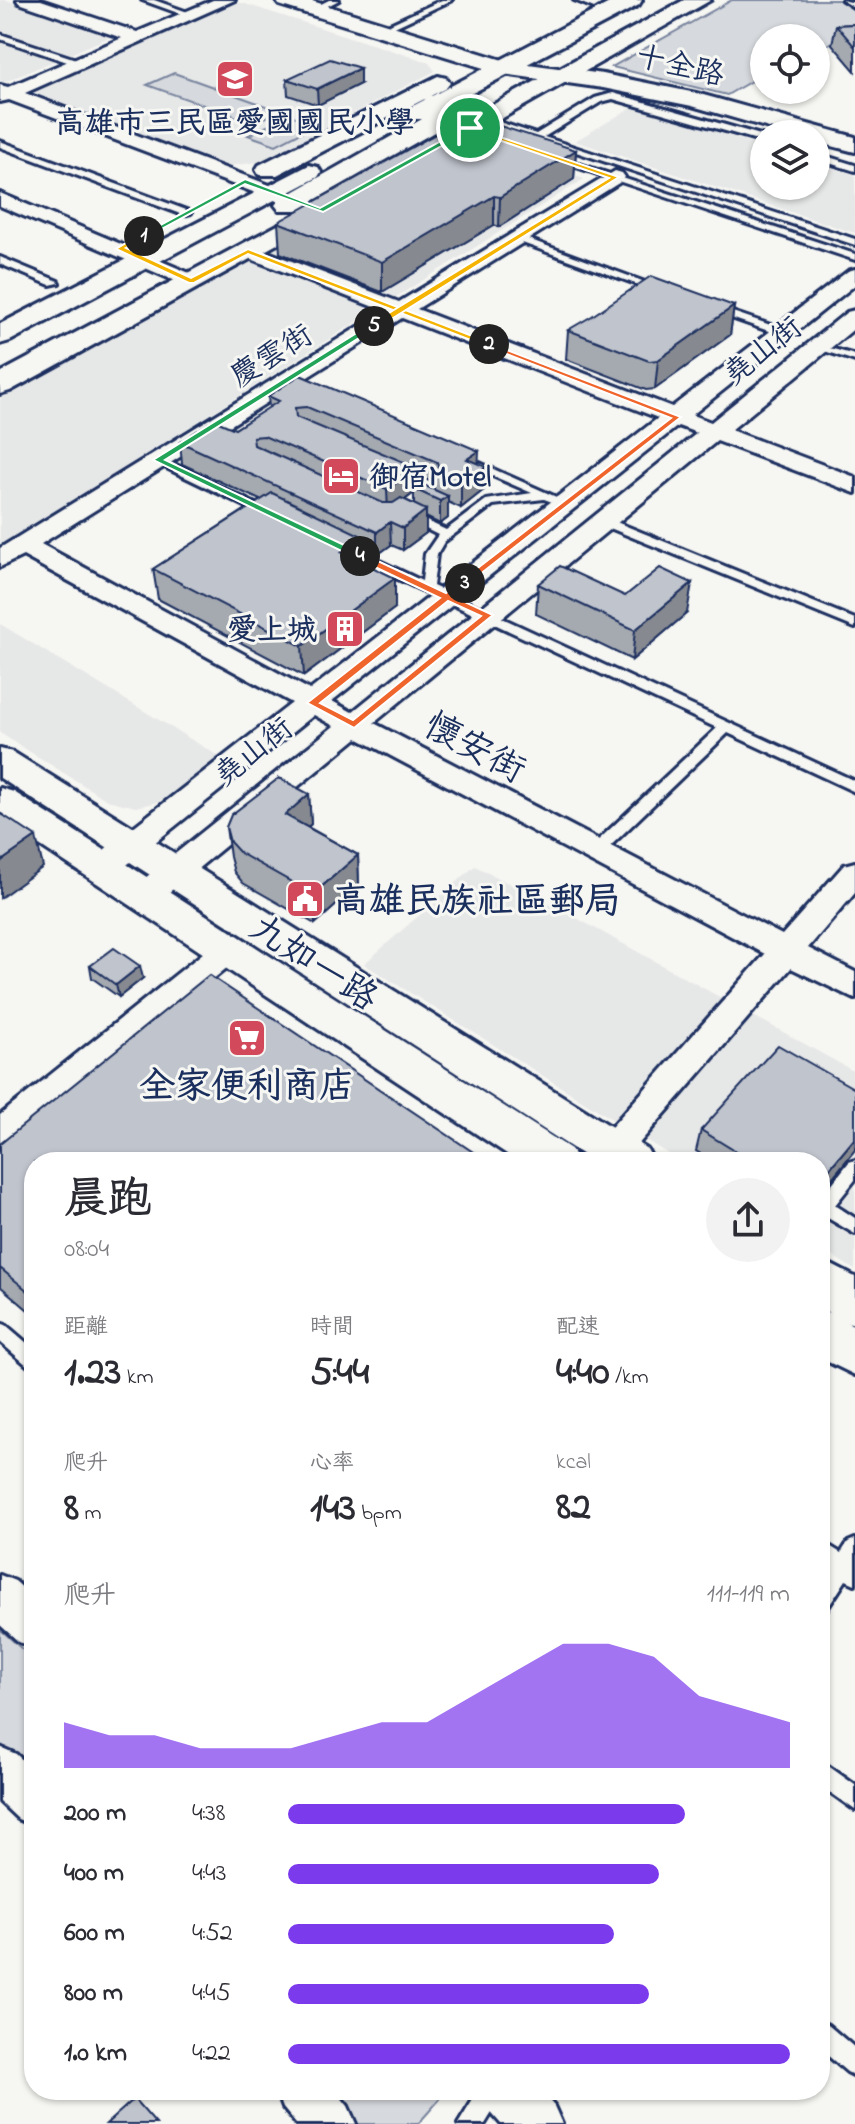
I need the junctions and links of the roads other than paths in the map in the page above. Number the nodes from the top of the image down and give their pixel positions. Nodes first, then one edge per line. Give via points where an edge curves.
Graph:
1 (25, 0) edge
2 (146, 0) edge
3 (227, 0) edge
4 (287, 0) edge
5 (448, 0) edge
6 (631, 0) edge
7 (665, 0) edge
8 (700, 0) edge
9 (846, 0) edge
10 (592, 1) edge
11 (325, 4) edge
12 (855, 6) edge
13 (192, 15) junction
14 (383, 29) junction
15 (0, 36) edge
16 (138, 38) junction
17 (79, 63) junction
18 (493, 64) junction
19 (534, 70) junction
20 (563, 75) junction
21 (3, 93) edge
22 (703, 110) junction
23 (459, 114) junction
24 (750, 132) edge
25 (537, 137) junction
26 (0, 144) edge
27 (855, 145) edge
28 (543, 153) edge
29 (830, 160) edge
30 (855, 168) edge
31 (615, 177) junction
32 (245, 182) junction
33 (284, 196) junction
34 (0, 199) edge
35 (321, 211) junction
36 (186, 213) junction
37 (517, 238) junction
38 (855, 242) edge
39 (120, 249) junction
40 (248, 251) junction
41 (855, 257) edge
42 (0, 260) edge
43 (156, 264) junction
44 (855, 275) edge
45 (192, 281) junction
46 (54, 283) junction
47 (665, 291) edge
48 (710, 307) edge
49 (400, 310) junction
50 (0, 312) edge
51 (855, 317) edge
52 (784, 333) junction
53 (0, 335) edge
54 (819, 346) junction
55 (0, 358) edge
56 (855, 358) edge
57 (0, 385) edge
58 (677, 417) junction
59 (713, 431) junction
60 (459, 458) edge
61 (158, 460) junction
62 (855, 486) edge
63 (556, 500) junction
64 (405, 509) edge
65 (285, 521) edge
66 (604, 521) junction
67 (447, 535) junction
68 (328, 541) edge
69 (11, 552) edge
70 (437, 593) junction
71 (488, 615) junction
72 (855, 624) edge
73 (313, 703) junction
74 (354, 725) junction
75 (726, 727) junction
76 (0, 761) edge
77 (855, 787) edge
78 (0, 801) edge
79 (596, 851) junction
80 (117, 857) junction
81 (855, 873) edge
82 (159, 884) junction
83 (229, 949) junction
84 (786, 952) junction
85 (855, 987) edge
86 (0, 1135) edge
87 (540, 1152) edge
88 (605, 1152) edge
89 (620, 1152) edge
90 (855, 1167) edge
91 (830, 1199) edge
92 (830, 1213) edge
93 (855, 1227) edge
94 (830, 1287) edge
95 (855, 1303) edge
96 (0, 1331) edge
97 (830, 1337) edge
98 (24, 1351) edge
99 (855, 1353) edge
100 (830, 1554) edge
101 (851, 1563) edge
102 (830, 1589) edge
103 (0, 1596) edge
104 (24, 1618) edge
105 (0, 1770) edge
106 (830, 1779) edge
107 (24, 1793) edge
108 (855, 1799) edge
109 (830, 2042) edge
110 (855, 2064) edge
111 (310, 2100) edge
112 (487, 2100) edge
113 (514, 2100) edge
114 (330, 2124) edge
115 (470, 2124) edge
116 (536, 2124) edge

1 - 16 street
2 - 13 lane
3 - 13 street
4 - 11 main road, 十全路
5 - 14 lane
6 - 18 main road
7 - 19 main road
8 - 20 main road
9 - 12 lane
10 - 18 main road
11 - 14 main road, 十全路
13 - 16 street
14 - 18 main road, 十全路
15 - 17 lane
16 - 17 street
17 - 21 street
18 - 19 main road, 十全路
18 - 23 main road
19 - 20 main road, 十全路
19 - 23 main road
20 - 22 main road, 十全路
20 - 23 main road
21 - 32 street
22 - 24 lane
22 - 25 lane via 613,96
22 - 27 main road, 十全路
23 - 25 lane
23 - 32 main road
23 - 33 main road
23 - 35 main road
25 - 38 lane
26 - 36 lane
28 - 31 lane
29 - 30 lane
31 - 37 street, 慶雲街
31 - 41 lane
32 - 33 street
32 - 36 main road
33 - 35 street
33 - 43 main road
34 - 39 street
35 - 40 main road
36 - 39 main road
37 - 47 lane
37 - 49 street, 慶雲街
39 - 43 street
39 - 46 main road
40 - 45 main road
40 - 49 street
42 - 46 lane
43 - 45 street
43 - 53 main road
43 - 55 main road
44 - 52 street, 堯山街
45 - 57 main road
46 - 50 main road
48 - 52 lane
49 - 58 street
49 - 61 street, 慶雲街 via 291,385
51 - 54 street, 堯山街
52 - 58 street, 堯山街
54 - 56 lane
54 - 59 street, 堯山街
58 - 59 street
58 - 63 street, 堯山街
59 - 62 street
59 - 66 street, 堯山街
60 - 63 lane
61 - 65 lane
61 - 69 street, 慶雲街
63 - 67 lane via 490,502 462,516
63 - 70 street, 堯山街
64 - 67 lane
66 - 71 street, 堯山街
66 - 72 lane
67 - 70 lane via 431,554
68 - 70 lane
69 - 73 street, 懷安街
70 - 71 lane
70 - 73 street, 堯山街
71 - 74 street, 堯山街
71 - 75 lane
73 - 74 street, 懷安街
73 - 80 street, 堯山街
74 - 79 street, 懷安街
74 - 82 street, 堯山街
75 - 77 lane
75 - 79 lane
76 - 80 main road, 九如一路
78 - 80 main road, 九如一路
79 - 84 street, 懷安街
80 - 82 main road, 九如一路
81 - 84 street
82 - 83 main road, 九如一路
82 - 88 main road, 九如一路
83 - 86 street
83 - 87 main road, 九如一路
84 - 85 street, 懷安街
84 - 89 street
90 - 91 lane
92 - 93 lane
94 - 95 main road
96 - 98 lane
97 - 99 main road
100 - 101 lane
101 - 102 lane
103 - 104 street
105 - 107 street
106 - 108 lane
109 - 110 lane
111 - 114 street
112 - 115 lane
113 - 116 street

